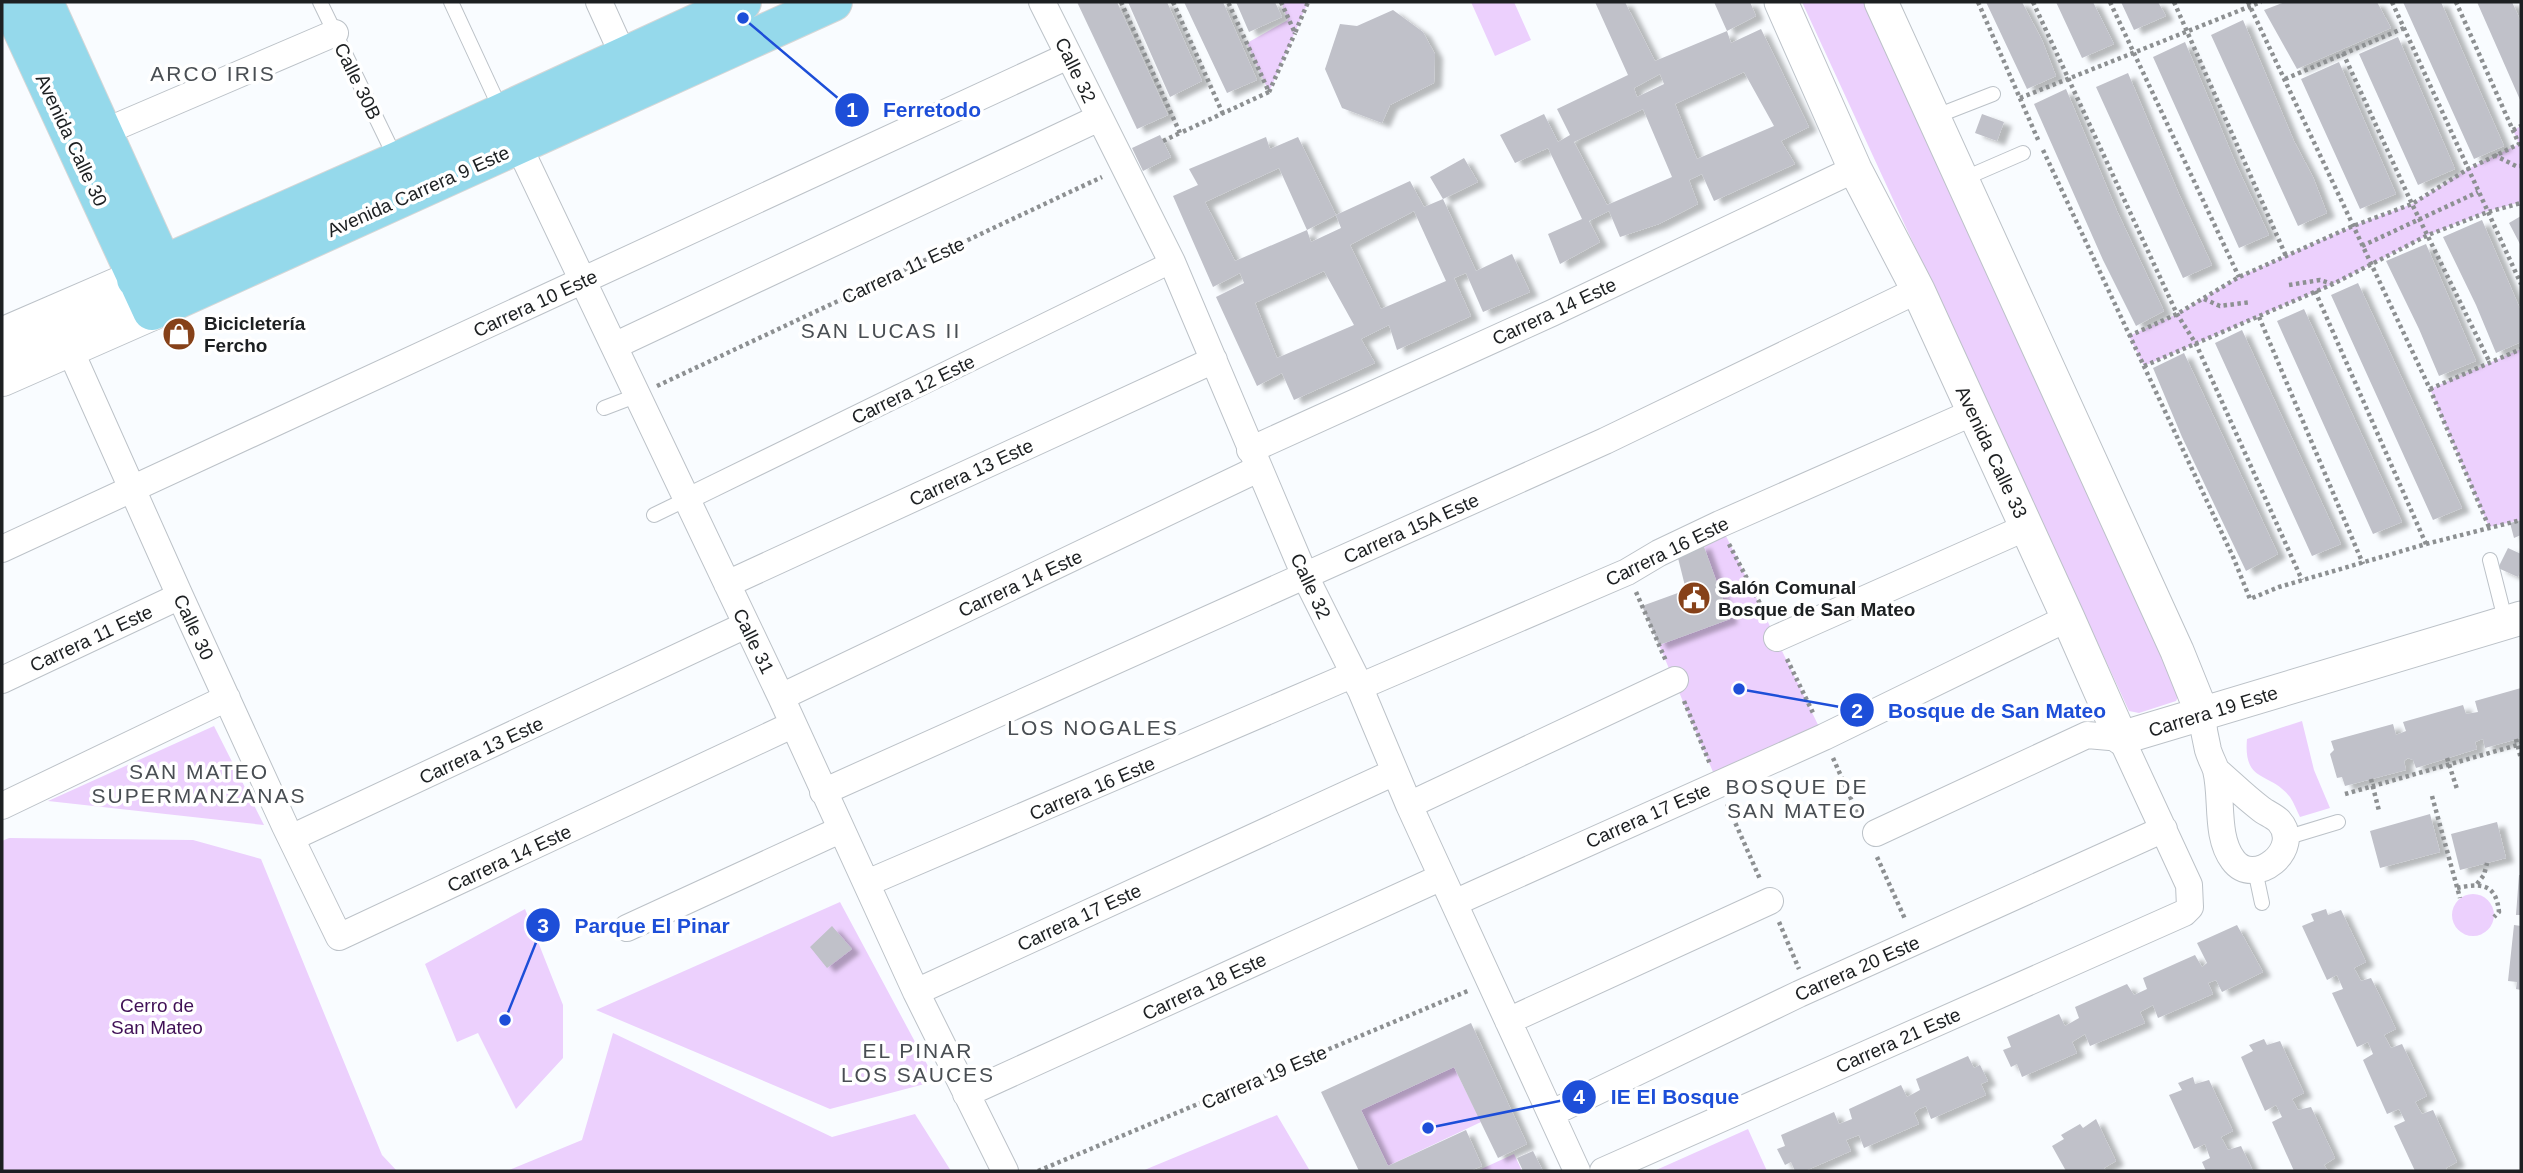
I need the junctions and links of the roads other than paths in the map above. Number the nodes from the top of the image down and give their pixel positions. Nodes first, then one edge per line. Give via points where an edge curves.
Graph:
1 (7, 2) edge
2 (320, 2) edge
3 (451, 2) edge
4 (599, 2) edge
5 (742, 2) edge
6 (833, 2) edge
7 (1042, 2) edge
8 (1781, 2) edge
9 (1881, 2) edge
10 (50, 3) edge
11 (335, 33) junction
12 (623, 55) junction
13 (1068, 56) junction
14 (1993, 94) dead end
15 (502, 111) junction
16 (1934, 117) junction
17 (1099, 118) junction
18 (104, 132) junction
19 (518, 146) junction
20 (2023, 153) dead end
21 (397, 161) junction
22 (1855, 169) junction
23 (1963, 179) junction
24 (1172, 262) junction
25 (583, 281) junction
26 (157, 288) junction
27 (1918, 290) junction
28 (62, 330) junction
29 (2, 337) edge
30 (614, 346) junction
31 (1214, 360) junction
32 (2, 377) edge
33 (638, 395) junction
34 (604, 408) dead end
35 (1974, 412) junction
36 (1254, 459) junction
37 (133, 489) junction
38 (687, 499) junction
39 (654, 515) dead end
40 (2026, 527) junction
41 (2, 549) edge
42 (2490, 560) dead end
43 (1306, 576) junction
44 (727, 584) junction
45 (180, 596) junction
46 (2068, 618) junction
47 (2514, 621) edge
48 (746, 625) junction
49 (1777, 638) dead end
50 (2, 680) edge
51 (1675, 680) dead end
52 (1357, 681) junction
53 (781, 697) junction
54 (227, 698) junction
55 (2202, 713) junction
56 (792, 725) junction
57 (2121, 738) junction
58 (2216, 770) junction
59 (1395, 772) junction
60 (823, 792) junction
61 (1409, 805) junction
62 (2, 806) edge
63 (2338, 822) dead end
64 (2164, 829) junction
65 (840, 830) junction
66 (1876, 833) dead end
67 (291, 838) junction
68 (2285, 838) junction
69 (2255, 870) junction
70 (1442, 877) junction
71 (867, 883) junction
72 (1770, 901) dead end
73 (2262, 903) dead end
74 (1454, 904) junction
75 (2190, 906) joint
76 (627, 928) dead end
77 (340, 937) joint
78 (916, 992) junction
79 (1508, 1021) junction
80 (966, 1094) junction
81 (1552, 1113) junction
82 (1006, 1171) edge
83 (1577, 1171) edge
84 (1603, 1171) edge

1 - 26 main road, Avenida Calle 30
2 - 11 lane, Calle 30B
3 - 15 lane
4 - 12 street
5 - 12 main road, Avenida Carrera 9 Este
6 - 19 main road, Avenida Carrera 9 Este
7 - 13 street, Calle 32
8 - 22 street, Avenida Calle 33
9 - 16 street
10 - 18 main road, Avenida Calle 30
11 - 18 street
11 - 21 lane, Calle 30B
12 - 15 main road, Avenida Carrera 9 Este
13 - 17 street, Calle 32
13 - 25 street, Carrera 10 Este
14 - 16 lane
15 - 19 street, Calle 31
15 - 21 main road, Avenida Carrera 9 Este
16 - 23 street
17 - 24 street, Calle 32
17 - 30 street
18 - 26 main road, Avenida Calle 30
19 - 25 street, Calle 31
19 - 26 main road, Avenida Carrera 9 Este
20 - 23 lane
21 - 26 main road, Avenida Carrera 9 Este
22 - 27 street, Avenida Calle 33
22 - 36 street, Carrera 14 Este
23 - 55 street
24 - 31 street, Calle 32
24 - 38 street, Carrera 12 Este
25 - 30 street, Calle 31
25 - 37 street, Carrera 10 Este
26 - 28 main road, Avenida Carrera 9 Este
27 - 35 street, Avenida Calle 33
27 - 43 street, Carrera 15A Este via 1605,441
28 - 29 main road, Avenida Carrera 9 Este
28 - 32 main road, Avenida Carrera 9 Este
28 - 37 street, Calle 30
30 - 33 street, Calle 31
31 - 36 street, Calle 32
31 - 44 street, Carrera 13 Este
33 - 34 lane
33 - 38 street, Calle 31
35 - 40 street, Avenida Calle 33
35 - 52 street, Carrera 16 Este via 1720,524 1627,572
36 - 43 street, Calle 32
36 - 53 street, Carrera 14 Este
37 - 41 street, Carrera 10 Este
37 - 45 street, Calle 30
38 - 39 lane, Carrera 12 Este
38 - 44 street, Calle 31
40 - 46 street, Avenida Calle 33
40 - 49 street
42 - 47 lane
43 - 52 street, Calle 32
43 - 60 street, Carrera 15A Este
44 - 48 street, Calle 31
45 - 50 street, Carrera 11 Este
45 - 54 street, Calle 30
46 - 57 street, Avenida Calle 33
46 - 74 street, Carrera 17 Este via 1824,737
47 - 55 street, Carrera 19 Este
48 - 53 street, Calle 31
48 - 67 street, Carrera 13 Este
51 - 61 street
52 - 59 street, Calle 32
52 - 71 street, Carrera 16 Este
53 - 56 street, Calle 31
54 - 62 street
54 - 67 street, Calle 30
55 - 57 street, Carrera 19 Este
55 - 58 street
56 - 60 street, Calle 31
56 - 77 street, Carrera 14 Este
57 - 64 street, Avenida Calle 33
57 - 66 street, Carrera 19 Este via 2081,738
58 - 68 street via 2280,822
58 - 69 street via 2224,838 2234,861
59 - 61 street, Calle 32
59 - 78 street, Carrera 17 Este
60 - 65 street, Calle 31
61 - 70 street, Calle 32
63 - 68 lane
64 - 75 street, Avenida Calle 33 via 2189,885
64 - 81 street, Carrera 20 Este via 1799,994
65 - 71 street, Calle 31
65 - 76 street
67 - 77 street, Calle 30
68 - 69 street via 2276,861
69 - 73 lane
70 - 74 street, Calle 32
70 - 80 street, Carrera 18 Este
71 - 78 street, Calle 31
72 - 79 street
74 - 79 street, Calle 32
75 - 84 street, Carrera 21 Este via 2184,913
78 - 80 street, Calle 31
79 - 81 street, Calle 32
80 - 82 street, Calle 31
81 - 83 street, Calle 32

